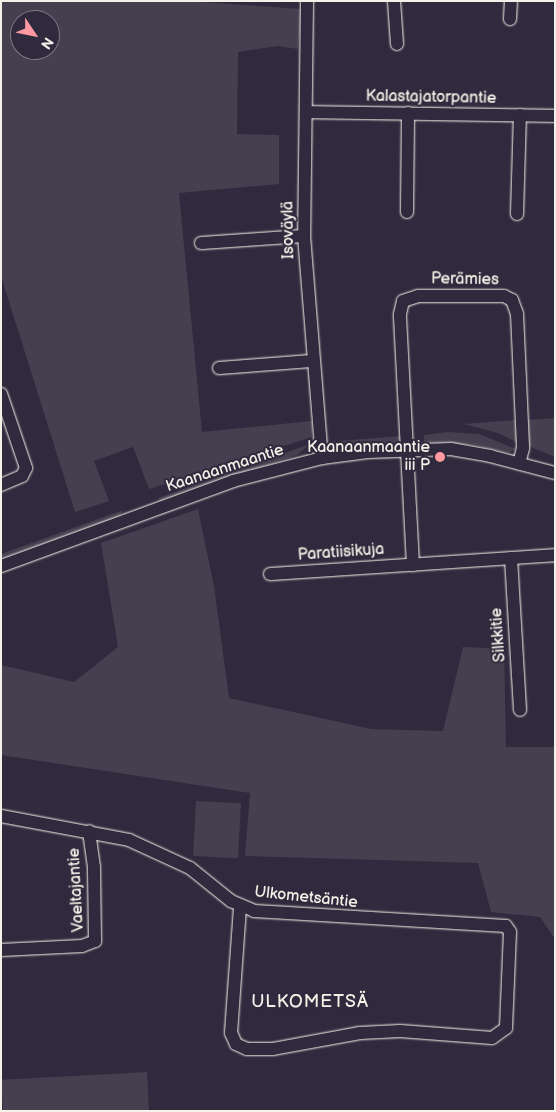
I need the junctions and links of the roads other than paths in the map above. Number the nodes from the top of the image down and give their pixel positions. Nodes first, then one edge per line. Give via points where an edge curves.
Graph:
1 (307, 1) edge
2 (394, 1) edge
3 (511, 1) edge
4 (510, 19) dead end
5 (397, 44) dead end
6 (306, 112) junction
7 (408, 114) junction
8 (520, 115) junction
9 (555, 116) edge
10 (407, 212) dead end
11 (518, 214) dead end
12 (304, 236) junction
13 (201, 243) dead end
14 (312, 361) junction
15 (219, 368) dead end
16 (1, 394) edge
17 (409, 450) junction
18 (322, 458) junction
19 (519, 464) junction
20 (555, 473) edge
21 (1, 485) edge
22 (555, 555) edge
23 (511, 558) junction
24 (413, 565) junction
25 (1, 566) edge
26 (270, 574) dead end
27 (520, 710) dead end
28 (1, 816) edge
29 (89, 831) junction
30 (240, 906) junction
31 (1, 950) edge

1 - 6 street, Isoväylä
2 - 5 street
3 - 4 street
6 - 7 street, Kalastajatorpantie
6 - 12 street, Isoväylä
7 - 8 street, Kalastajatorpantie
7 - 10 street
8 - 9 street, Kalastajatorpantie
8 - 11 street
12 - 13 street
12 - 14 street, Isoväylä
14 - 15 street
14 - 18 street, Isoväylä
16 - 21 street via 26,468 22,476
17 - 18 street, Kaanaanmaantie
17 - 19 street, Kaanaanmaantie via 464,451
17 - 19 street, Perämies via 400,314 403,301 418,296 504,296 512,300 517,314 523,448
17 - 24 street
18 - 25 street, Kaanaanmaantie via 233,481
19 - 20 street, Kaanaanmaantie
22 - 23 street, Paratiisikuja
23 - 24 street, Paratiisikuja
23 - 27 street, Silkkitie
24 - 26 street, Paratiisikuja
28 - 29 street, Ulkometsäntie
29 - 30 street, Ulkometsäntie via 129,840 171,858
29 - 31 street, Vaeltajantie via 94,867 95,941 82,946
30 - 30 street, Ulkometsäntie via 231,1033 236,1044 247,1049 273,1049 327,1037 392,1032 497,1037 506,1028 508,929 270,913

